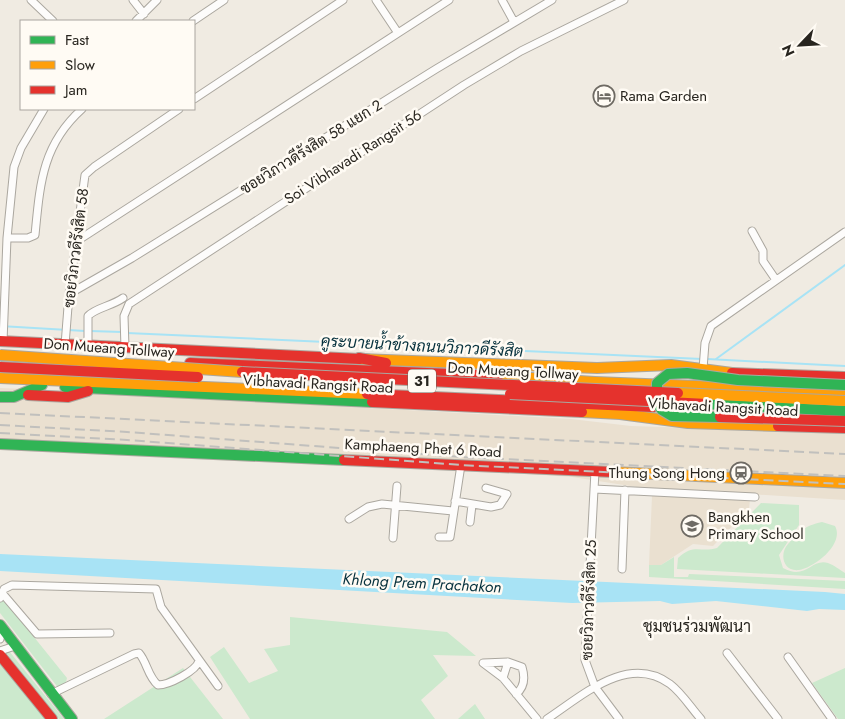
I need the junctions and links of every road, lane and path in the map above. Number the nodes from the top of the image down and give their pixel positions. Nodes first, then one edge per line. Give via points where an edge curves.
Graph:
1 (31, 0) edge
2 (133, 0) edge
3 (156, 0) edge
4 (224, 0) edge
5 (343, 0) edge
6 (376, 0) edge
7 (449, 0) edge
8 (502, 0) edge
9 (552, 0) edge
10 (624, 0) edge
11 (144, 14) junction
12 (51, 20) edge
13 (137, 20) edge
14 (194, 20) edge
15 (514, 22) junction
16 (398, 33) junction
17 (195, 98) edge
18 (43, 110) edge
19 (81, 110) edge
20 (178, 110) edge
21 (752, 231) dead end
22 (845, 232) edge
23 (7, 238) junction
24 (77, 241) junction
25 (776, 280) junction
26 (69, 294) junction
27 (123, 298) dead end
28 (2, 341) edge
29 (88, 342) junction
30 (125, 343) junction
31 (65, 346) junction
32 (0, 356) edge
33 (359, 358) junction
34 (703, 362) junction
35 (0, 367) edge
36 (426, 371) junction
37 (845, 377) edge
38 (0, 378) edge
39 (0, 383) edge
40 (42, 385) junction
41 (845, 385) edge
42 (93, 389) junction
43 (845, 392) edge
44 (28, 395) dead end
45 (0, 397) edge
46 (424, 398) junction
47 (364, 401) junction
48 (845, 401) edge
49 (845, 411) edge
50 (845, 415) edge
51 (845, 421) edge
52 (845, 428) edge
53 (0, 444) edge
54 (461, 465) junction
55 (595, 471) junction
56 (845, 483) edge
57 (397, 486) dead end
58 (486, 488) dead end
59 (594, 489) junction
60 (626, 490) junction
61 (755, 497) dead end
62 (454, 501) junction
63 (472, 505) junction
64 (395, 506) junction
65 (453, 512) junction
66 (349, 519) dead end
67 (470, 522) dead end
68 (439, 537) dead end
69 (393, 538) dead end
70 (622, 569) dead end
71 (1, 596) edge
72 (1, 626) edge
73 (110, 633) dead end
74 (0, 639) edge
75 (15, 646) junction
76 (0, 653) edge
77 (727, 653) dead end
78 (788, 657) dead end
79 (200, 661) junction
80 (508, 662) junction
81 (503, 678) junction
82 (218, 686) dead end
83 (595, 687) junction
84 (51, 694) junction
85 (516, 694) junction
86 (52, 719) edge
87 (72, 719) edge
88 (537, 719) edge
89 (547, 719) edge
90 (619, 719) edge
91 (701, 719) edge
92 (778, 719) edge
93 (832, 719) edge

1 - 12 street
2 - 11 street
3 - 11 street
4 - 14 street
5 - 17 street
6 - 16 street
7 - 16 street
8 - 15 street
9 - 15 street, ซอยวิภาวดีรังสิต 58 แยก 2
10 - 30 street, Soi Vibhavadi Rangsit 56 via 521,51 464,85 128,304
11 - 13 street
15 - 26 street, ซอยวิภาวดีรังสิต 58 แยก 2
16 - 24 street
18 - 23 street via 14,167
19 - 23 street via 64,126 47,158 40,185 36,235
20 - 24 street, ซอยวิภาวดีรังสิต 58 via 85,175
21 - 25 street via 763,251 763,261
22 - 25 street
23 - 28 street
24 - 26 street, ซอยวิภาวดีรังสิต 58
25 - 34 street via 711,326
26 - 31 street, ซอยวิภาวดีรังสิต 58
27 - 29 street via 88,316
28 - 31 main road, Vibhavadi Rangsit Road / 31
28 - 36 main road, Vibhavadi Rangsit Road / 31 via 196,363
29 - 30 main road, Vibhavadi Rangsit Road / 31
29 - 31 main road, Vibhavadi Rangsit Road / 31
30 - 33 main road, Vibhavadi Rangsit Road / 31
32 - 48 main road, Don Mueang Tollway / 31, bridge via 252,373
33 - 34 main road, Vibhavadi Rangsit Road / 31 via 596,368
33 - 36 main road
34 - 37 main road, Vibhavadi Rangsit Road / 31 via 736,372
35 - 49 main road, Don Mueang Tollway / 31, bridge
36 - 43 main road, Vibhavadi Rangsit Road / 31 via 595,382
38 - 46 main road, Vibhavadi Rangsit Road / 31
39 - 40 main road, Vibhavadi Rangsit Road / 31
40 - 42 main road, Vibhavadi Rangsit Road / 31
40 - 45 main road via 14,397
41 - 51 main road, bridge via 738,380 687,373 668,374 656,383 654,395 657,406 672,416
42 - 44 main road via 68,397
42 - 47 main road, Vibhavadi Rangsit Road / 31
46 - 47 main road
46 - 50 main road, Vibhavadi Rangsit Road / 31
47 - 52 main road, Vibhavadi Rangsit Road / 31 via 620,414 688,423
53 - 54 main road, Kamphaeng Phet 6 Road
54 - 55 main road, Kamphaeng Phet 6 Road
54 - 62 street
55 - 56 main road, Kamphaeng Phet 6 Road
55 - 59 street, ซอยวิภาวดีรังสิต 25
57 - 64 street
58 - 63 street via 507,494 500,505
59 - 60 street
59 - 83 street, ซอยวิภาวดีรังสิต 25 via 585,660
60 - 61 street
60 - 70 street
62 - 63 street
62 - 65 street
63 - 67 street
64 - 65 street
64 - 66 street via 368,507
64 - 69 street
65 - 68 street via 450,537
71 - 73 street via 37,634
71 - 79 street via 4,589 12,585 154,588 161,607
72 - 74 street
72 - 75 main road
75 - 76 street
75 - 84 main road
76 - 86 main road
77 - 92 street
78 - 93 street
79 - 82 street
79 - 84 street via 196,668 158,685 139,653 134,654
80 - 81 street
80 - 81 street via 483,663
80 - 85 street via 522,667 521,690
81 - 85 street
83 - 89 street
83 - 90 street, ซอยวิภาวดีรังสิต 25
83 - 91 street via 626,674 644,673 670,684
84 - 87 main road
85 - 88 street

